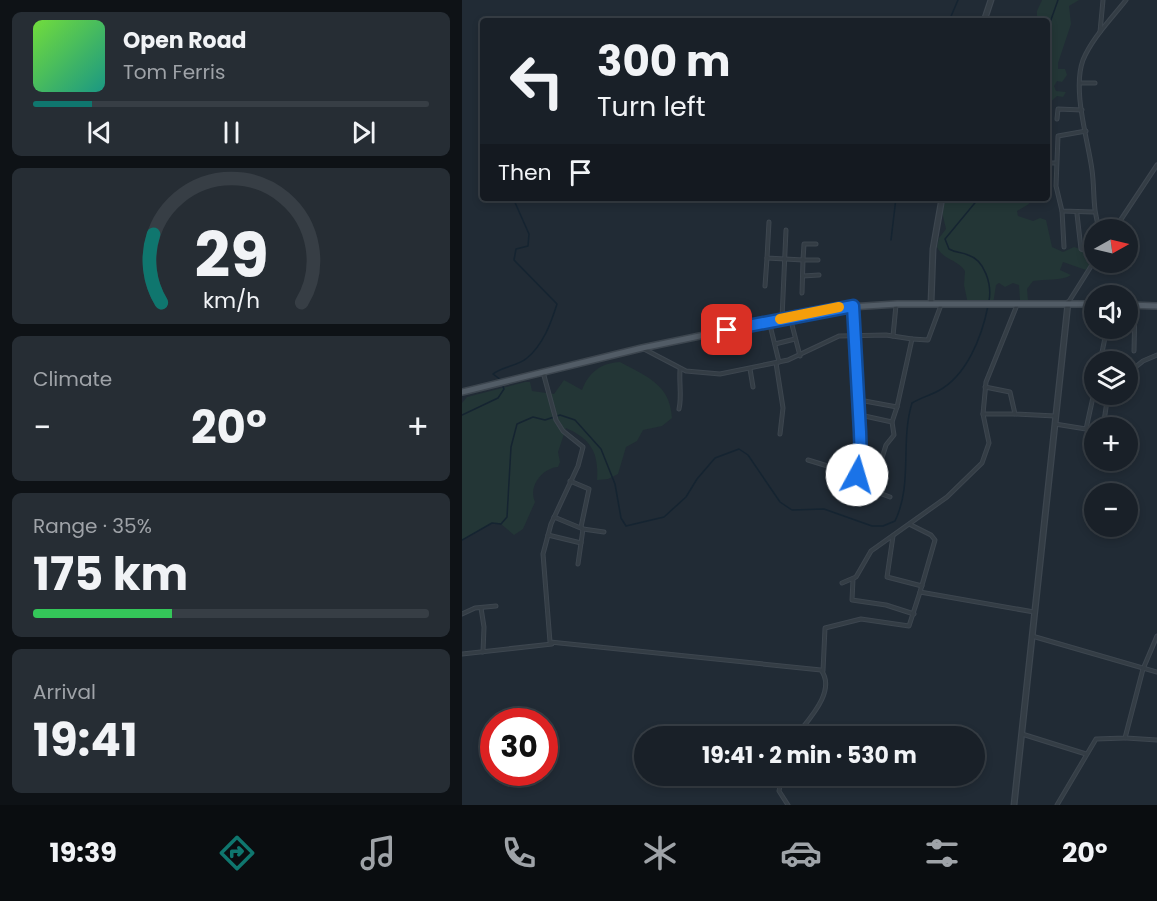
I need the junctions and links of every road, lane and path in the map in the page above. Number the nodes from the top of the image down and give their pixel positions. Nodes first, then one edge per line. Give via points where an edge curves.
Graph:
1 (991, 0) edge
2 (1103, 0) edge
3 (1126, 0) edge
4 (985, 18) edge
5 (1100, 33) junction
6 (1081, 83) junction
7 (1095, 83) dead end
8 (1082, 110) junction
9 (1057, 119) dead end
10 (1086, 131) junction
11 (1050, 163) edge
12 (1055, 164) junction
13 (1157, 165) edge
14 (941, 201) edge
15 (1062, 211) junction
16 (1094, 212) junction
17 (1077, 214) junction
18 (1096, 219) edge
19 (1121, 219) edge
20 (770, 222) dead end
21 (786, 230) dead end
22 (816, 244) dead end
23 (1064, 247) dead end
24 (1084, 250) edge
25 (767, 258) junction
26 (784, 259) junction
27 (803, 260) junction
28 (818, 260) dead end
29 (1087, 273) edge
30 (819, 275) dead end
31 (803, 276) junction
32 (765, 286) dead end
33 (802, 293) dead end
34 (931, 303) junction
35 (941, 303) junction
36 (1068, 303) junction
37 (897, 304) junction
38 (1018, 304) junction
39 (1084, 304) edge
40 (1138, 305) edge
41 (853, 306) junction
42 (1157, 306) edge
43 (790, 317) junction
44 (782, 318) junction
45 (769, 321) junction
46 (856, 334) junction
47 (893, 336) junction
48 (795, 339) junction
49 (912, 339) junction
50 (1134, 339) edge
51 (775, 344) junction
52 (642, 348) junction
53 (1134, 351) dead end
54 (1157, 355) edge
55 (800, 356) junction
56 (778, 362) junction
57 (1138, 365) edge
58 (750, 369) junction
59 (680, 370) junction
60 (543, 372) junction
61 (753, 387) dead end
62 (985, 387) junction
63 (462, 392) edge
64 (859, 400) junction
65 (897, 407) junction
66 (679, 409) dead end
67 (983, 414) junction
68 (1015, 414) junction
69 (860, 415) junction
70 (1055, 416) junction
71 (892, 422) junction
72 (1054, 424) junction
73 (1084, 429) edge
74 (780, 434) dead end
75 (808, 460) dead end
76 (861, 464) junction
77 (879, 469) junction
78 (857, 475) junction
79 (570, 481) junction
80 (855, 484) junction
81 (872, 490) junction
82 (851, 493) dead end
83 (890, 497) dead end
84 (554, 517) junction
85 (911, 525) junction
86 (582, 528) junction
87 (604, 532) dead end
88 (548, 535) junction
89 (894, 536) junction
90 (581, 543) junction
91 (578, 564) dead end
92 (853, 579) junction
93 (842, 583) dead end
94 (922, 586) junction
95 (920, 592) junction
96 (496, 606) dead end
97 (480, 608) junction
98 (1034, 612) junction
99 (462, 614) edge
100 (914, 614) junction
101 (1032, 636) junction
102 (1157, 636) edge
103 (552, 644) junction
104 (483, 652) junction
105 (462, 654) edge
106 (1143, 669) junction
107 (823, 671) junction
108 (1157, 672) edge
109 (803, 726) edge
110 (1022, 734) junction
111 (1125, 738) junction
112 (1157, 740) edge
113 (1086, 754) junction
114 (780, 786) edge
115 (788, 805) edge
116 (1014, 805) edge
117 (1057, 805) edge

1 - 4 street
2 - 5 street
3 - 5 street
5 - 6 street via 1084,57
6 - 7 street
6 - 8 street
8 - 9 street via 1058,109
8 - 10 street
10 - 12 street via 1058,136
10 - 16 street
11 - 12 street
12 - 15 street
13 - 19 street
14 - 34 street via 933,249
15 - 17 street
15 - 23 street
16 - 17 street
16 - 18 street
17 - 24 street via 1080,249
20 - 25 street
21 - 26 street
22 - 27 street via 804,244
25 - 26 street
25 - 32 street
26 - 27 street
26 - 44 street
27 - 28 street
27 - 31 street
29 - 36 street
30 - 31 street
31 - 33 street
34 - 35 main road
34 - 37 main road
35 - 38 main road
35 - 49 street via 928,340
36 - 38 main road
36 - 39 main road
36 - 70 street
37 - 41 main road
37 - 47 street
38 - 62 street
40 - 42 main road
41 - 43 main road
41 - 46 street
43 - 44 main road
43 - 48 street
44 - 45 main road
45 - 51 street
45 - 52 main road
46 - 47 street
46 - 55 street via 830,340
46 - 64 street
47 - 49 street
48 - 51 street
48 - 55 street
49 - 65 street
50 - 53 street
51 - 56 street
52 - 59 street
52 - 60 main road
54 - 57 street
55 - 56 street
56 - 58 street
56 - 74 street via 783,408
58 - 59 street via 720,374
58 - 61 street
59 - 66 street
60 - 63 main road
60 - 79 street via 556,420 583,447
62 - 67 street
62 - 68 street via 1010,392
64 - 65 street
64 - 69 street
65 - 71 street
67 - 68 street
67 - 85 street via 989,443 982,463
68 - 70 street
69 - 71 street
69 - 76 street
70 - 72 street
71 - 77 street via 894,435 885,445
72 - 73 street
72 - 98 street
75 - 78 street
76 - 77 street
76 - 78 street
77 - 81 street
78 - 80 street
79 - 84 street
79 - 86 street via 589,489
80 - 81 street
80 - 82 street
81 - 83 street
84 - 86 street
84 - 88 street
85 - 89 street
85 - 94 street via 935,540
86 - 87 street
86 - 90 street
88 - 90 street
88 - 103 street via 543,566
89 - 92 street via 871,551
89 - 94 street via 887,577
90 - 91 street
92 - 93 street
92 - 100 street via 853,600
94 - 95 street
95 - 98 street
95 - 100 street
96 - 97 street
97 - 99 street
97 - 104 street
98 - 101 street
100 - 107 street via 908,626 861,619 828,627 823,633
101 - 106 street
101 - 110 street
102 - 106 street
103 - 104 street
103 - 107 street
104 - 105 street
106 - 108 street
106 - 111 street
107 - 109 street via 824,694
110 - 113 street
110 - 116 street
111 - 112 street
111 - 113 street via 1097,738
113 - 117 street
114 - 115 street

